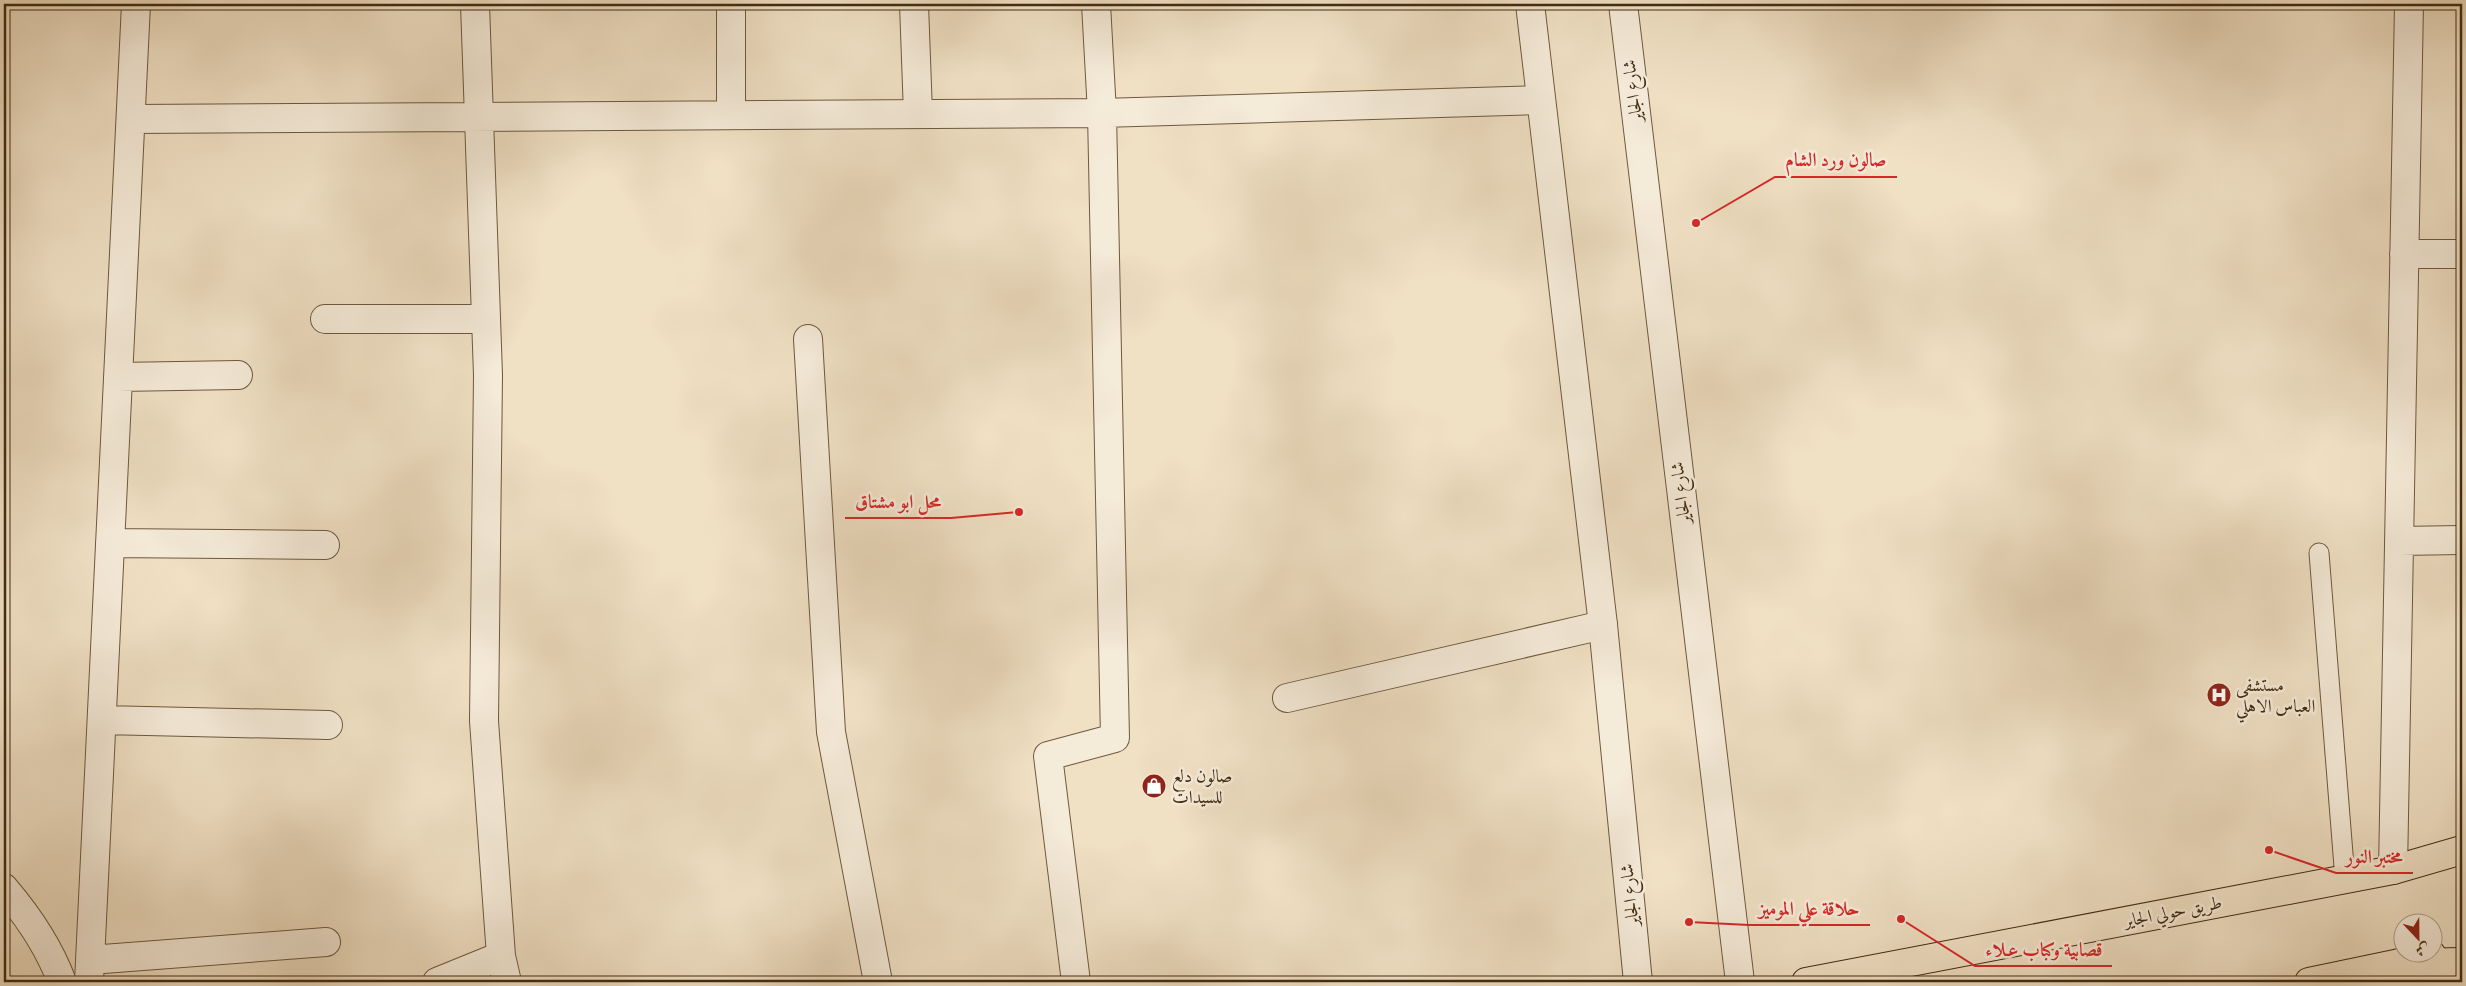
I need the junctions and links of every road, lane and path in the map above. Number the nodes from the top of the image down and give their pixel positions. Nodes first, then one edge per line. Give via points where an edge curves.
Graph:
1 (136, 4) edge
2 (475, 4) edge
3 (731, 4) edge
4 (914, 4) edge
5 (1096, 4) edge
6 (1530, 4) edge
7 (1623, 4) edge
8 (2409, 4) edge
9 (1539, 100) junction
10 (1102, 113) junction
11 (918, 114) junction
12 (731, 115) junction
13 (478, 116) junction
14 (131, 119) junction
15 (2404, 254) junction
16 (2462, 254) edge
17 (325, 319) dead end
18 (485, 319) junction
19 (808, 339) dead end
20 (238, 376) dead end
21 (118, 377) junction
22 (2462, 540) edge
23 (2399, 541) junction
24 (110, 543) junction
25 (325, 545) dead end
26 (2319, 553) dead end
27 (1603, 625) junction
28 (1287, 698) dead end
29 (102, 720) junction
30 (328, 725) dead end
31 (2462, 850) edge
32 (2462, 869) edge
33 (2393, 870) junction
34 (2345, 879) junction
35 (4, 888) edge
36 (326, 942) dead end
37 (2462, 944) edge
38 (2444, 949) edge
39 (501, 956) junction
40 (2462, 962) edge
41 (2414, 964) edge
42 (89, 971) edge
43 (2400, 973) edge
44 (62, 982) edge
45 (436, 982) edge
46 (508, 982) edge
47 (878, 982) edge
48 (1076, 982) edge
49 (1638, 982) edge
50 (1740, 982) edge
51 (1806, 982) edge
52 (2309, 982) edge

1 - 14 street
2 - 13 street
3 - 12 street
4 - 11 street
5 - 10 street
6 - 9 street, شارع الجاير
7 - 50 street, شارع الجاير
8 - 15 street
9 - 10 street
9 - 27 street, شارع الجاير
10 - 11 street
10 - 48 street via 1115,738 1048,756
11 - 12 street
12 - 13 street
13 - 14 street
13 - 18 street
14 - 21 street
15 - 16 street
15 - 23 street
17 - 18 street
18 - 39 street via 488,375 484,721
19 - 47 street via 831,732
20 - 21 street
21 - 24 street
22 - 23 street
23 - 33 street
24 - 25 street
24 - 29 street
26 - 34 lane
27 - 28 street
27 - 49 street, شارع الجاير
29 - 30 street
29 - 42 street
31 - 33 highway
32 - 33 highway
33 - 34 highway, طريق حولي الجاير
34 - 51 highway, طريق حولي الجاير
35 - 44 street via 44,943
36 - 42 street
37 - 38 highway
39 - 45 street
39 - 46 street
40 - 43 highway
41 - 43 highway
43 - 52 highway

